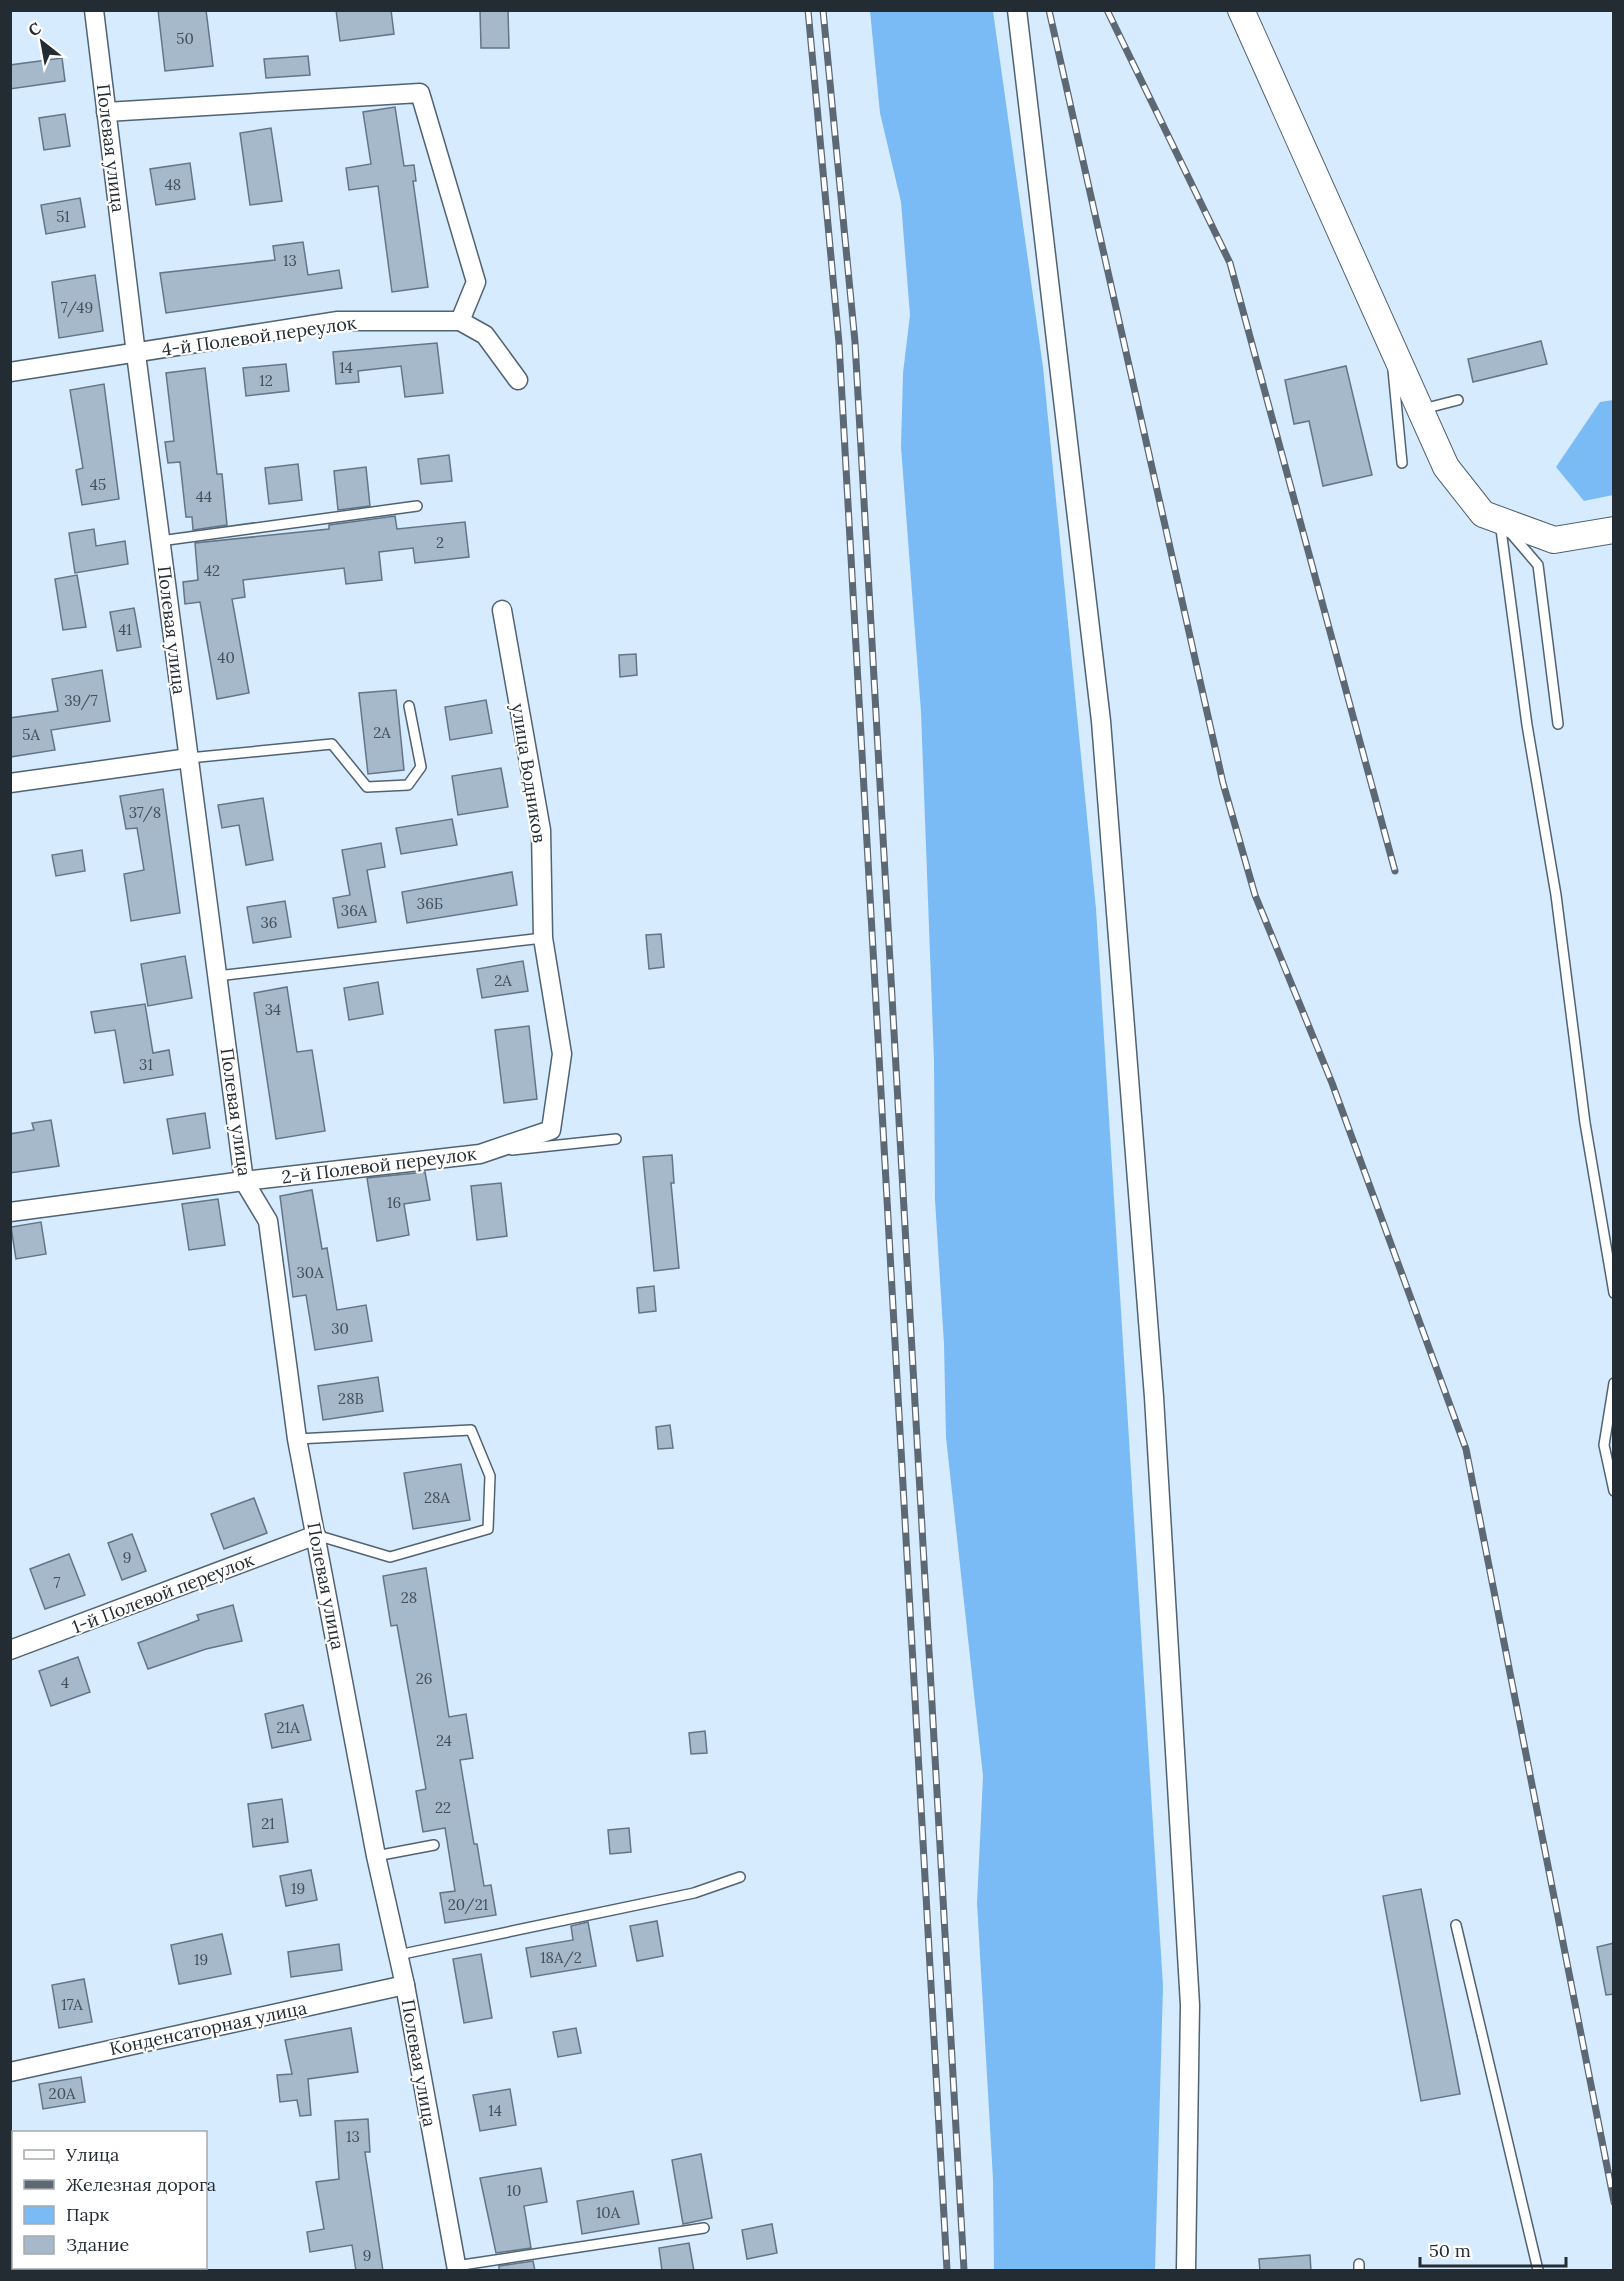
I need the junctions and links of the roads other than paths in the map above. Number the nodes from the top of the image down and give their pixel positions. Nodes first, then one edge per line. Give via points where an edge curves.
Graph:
1 (94, 10) edge
2 (1017, 10) edge
3 (1241, 10) edge
4 (106, 112) junction
5 (460, 321) junction
6 (1390, 343) junction
7 (136, 354) junction
8 (10, 372) edge
9 (518, 380) dead end
10 (1458, 400) dead end
11 (1420, 409) junction
12 (1402, 463) dead end
13 (417, 506) dead end
14 (1500, 520) junction
15 (1614, 530) edge
16 (160, 541) junction
17 (502, 610) dead end
18 (408, 706) dead end
19 (1558, 724) dead end
20 (189, 758) junction
21 (10, 783) edge
22 (543, 938) junction
23 (217, 976) junction
24 (616, 1139) dead end
25 (480, 1154) junction
26 (244, 1181) junction
27 (10, 1212) edge
28 (1614, 1293) edge
29 (1614, 1383) edge
30 (297, 1439) junction
31 (1614, 1491) edge
32 (316, 1535) junction
33 (10, 1650) edge
34 (434, 1845) dead end
35 (376, 1856) junction
36 (740, 1877) dead end
37 (1456, 1925) dead end
38 (398, 1954) junction
39 (405, 1985) junction
40 (10, 2072) edge
41 (704, 2228) dead end
42 (456, 2268) edge
43 (1186, 2271) edge
44 (1538, 2271) edge

1 - 4 street, Полевая улица
2 - 43 street via 1101,721 1154,1397 1190,2006
3 - 6 street
4 - 5 street via 420,93 476,282
4 - 7 street, Полевая улица
5 - 7 street, 4-й Полевой переулок via 338,321
5 - 9 street via 485,335
6 - 11 street
6 - 12 lane
7 - 8 street, 4-й Полевой переулок
7 - 16 street, Полевая улица
10 - 11 lane
11 - 14 street via 1446,467 1483,514
13 - 16 lane
14 - 15 street via 1554,540
14 - 19 lane via 1538,565
14 - 28 lane via 1527,725 1556,895 1585,1123
16 - 20 street, Полевая улица
17 - 22 street, улица Водников via 541,830
18 - 20 lane via 420,767 408,785 367,787 332,744
20 - 21 street
20 - 23 street, Полевая улица
22 - 23 lane
22 - 25 street, 2-й Полевой переулок via 562,1054 551,1130
23 - 26 street, Полевая улица
24 - 25 lane
25 - 26 street, 2-й Полевой переулок
26 - 27 street, 2-й Полевой переулок
26 - 30 street, Полевая улица via 268,1221
29 - 31 lane via 1604,1445
30 - 32 street, Полевая улица
30 - 32 lane via 471,1430 490,1476 488,1529 390,1557
32 - 33 street, 1-й Полевой переулок
32 - 35 street, Полевая улица
34 - 35 lane
35 - 38 street, Полевая улица
36 - 38 lane via 694,1893
37 - 44 lane
38 - 39 street, Полевая улица
39 - 40 street, Конденсаторная улица
39 - 42 street, Полевая улица
41 - 42 lane

